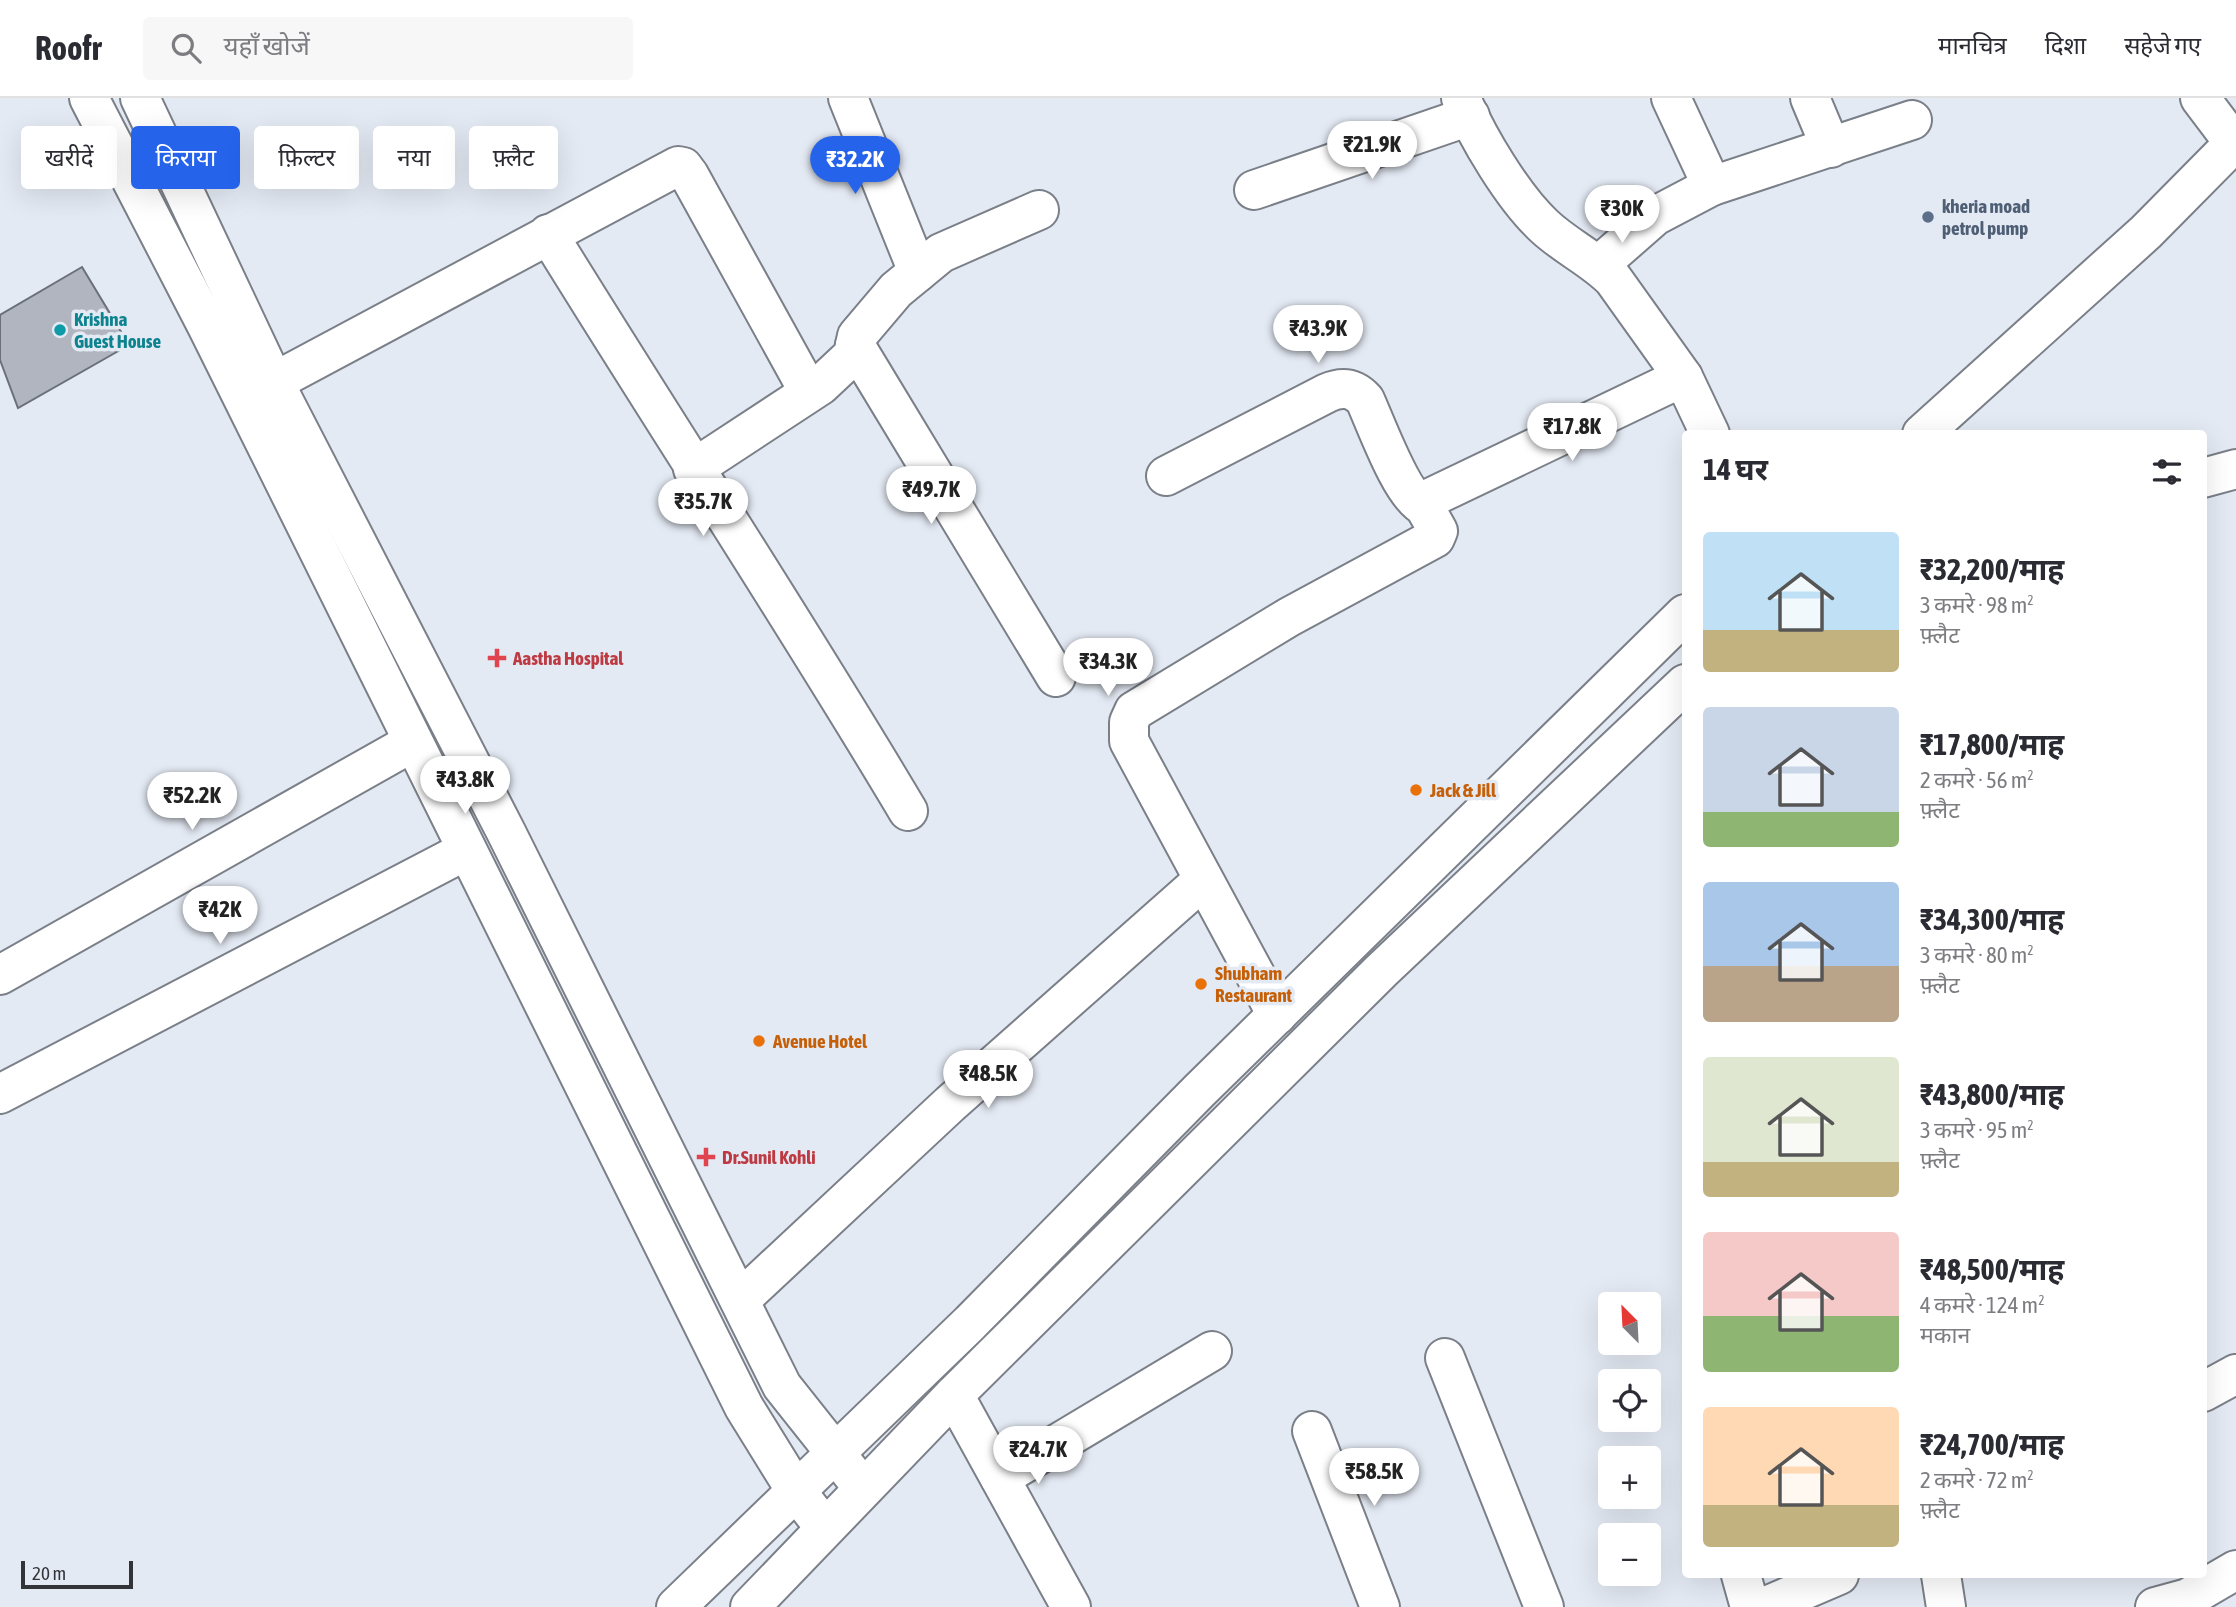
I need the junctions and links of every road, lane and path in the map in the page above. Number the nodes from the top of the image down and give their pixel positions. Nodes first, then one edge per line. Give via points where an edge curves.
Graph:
1 (89, 98) edge
2 (140, 98) edge
3 (848, 98) edge
4 (1671, 98) edge
5 (1810, 98) edge
6 (2200, 98) edge
7 (1466, 107) edge
8 (1912, 120) dead end
9 (2235, 142) edge
10 (1831, 148) junction
11 (1712, 186) junction
12 (1254, 190) dead end
13 (1039, 209) dead end
14 (548, 234) junction
15 (1600, 265) junction
16 (918, 272) junction
17 (855, 345) junction
18 (1683, 377) junction
19 (274, 382) junction
20 (809, 392) junction
21 (1708, 430) edge
22 (1926, 430) edge
23 (693, 469) junction
24 (2236, 469) edge
25 (1166, 476) dead end
26 (2207, 477) edge
27 (1424, 506) junction
28 (1682, 617) edge
29 (1056, 677) dead end
30 (1682, 687) edge
31 (413, 742) junction
32 (908, 811) dead end
33 (467, 850) junction
34 (1202, 881) junction
35 (0, 975) edge
36 (1277, 1015) junction
37 (0, 1094) edge
38 (740, 1300) junction
39 (1212, 1351) dead end
40 (1445, 1358) dead end
41 (2236, 1374) edge
42 (2207, 1390) edge
43 (954, 1395) junction
44 (1312, 1431) dead end
45 (834, 1454) junction
46 (1000, 1478) junction
47 (863, 1488) junction
48 (796, 1491) junction
49 (825, 1528) junction
50 (2236, 1570) edge
51 (1742, 1578) edge
52 (1832, 1578) edge
53 (1941, 1578) edge
54 (676, 1607) edge
55 (750, 1607) edge
56 (1071, 1607) edge
57 (1380, 1607) edge
58 (1544, 1607) edge
59 (1750, 1607) edge
60 (1765, 1607) edge
61 (1946, 1607) edge
62 (2155, 1607) edge

1 - 31 street
2 - 19 street
3 - 16 street
4 - 11 street
5 - 10 street
6 - 9 street
7 - 12 street
7 - 15 street via 1519,200 1546,228
8 - 10 street
9 - 22 street via 2146,232
10 - 11 street
11 - 15 street via 1654,216
13 - 16 street via 941,253
14 - 19 street
14 - 20 street via 669,170 683,167
14 - 23 street
15 - 18 street
16 - 17 street via 896,290 857,336
17 - 20 street via 853,355
17 - 29 street
18 - 21 street
18 - 27 street via 1428,499
19 - 38 street
20 - 23 street
23 - 32 street via 813,652
24 - 26 street
25 - 27 street via 1327,393 1356,390 1406,488
27 - 34 street via 1438,531 1435,538 1289,617 1135,711 1129,722 1129,741
28 - 36 street
30 - 43 street via 1381,971
31 - 33 street
31 - 35 street
33 - 37 street
33 - 48 street via 744,1407
34 - 36 street
34 - 38 street via 950,1104
36 - 45 street
38 - 45 street via 782,1386
39 - 46 street
40 - 58 street
41 - 42 street
43 - 46 street
43 - 47 street
44 - 57 street
45 - 47 street
45 - 48 street
46 - 56 street
47 - 49 street
48 - 49 street
48 - 54 street
49 - 55 street
50 - 62 street via 2188,1598
51 - 59 street
52 - 60 street
53 - 61 street

